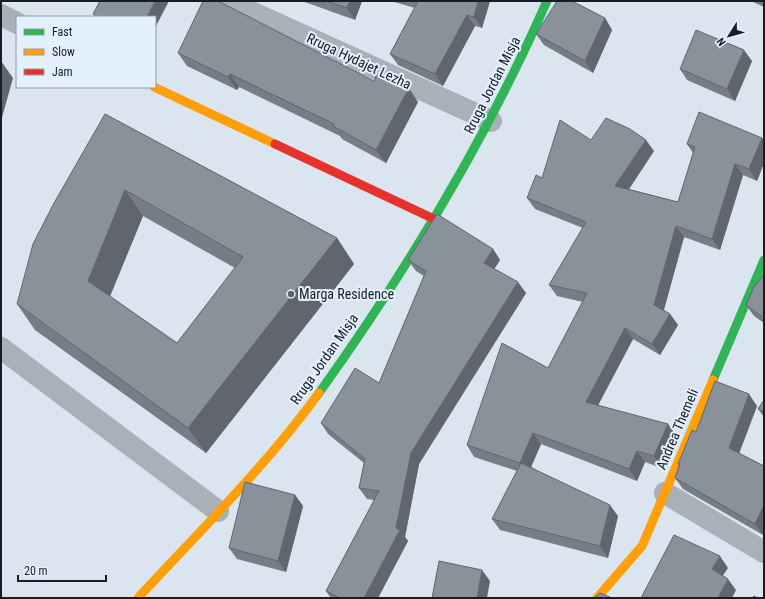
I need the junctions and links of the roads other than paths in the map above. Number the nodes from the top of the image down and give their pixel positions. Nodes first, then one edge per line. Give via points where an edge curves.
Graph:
1 (227, 1) edge
2 (547, 1) edge
3 (1, 15) edge
4 (16, 22) edge
5 (156, 88) edge
6 (491, 121) junction
7 (434, 219) junction
8 (764, 260) edge
9 (1, 348) edge
10 (665, 493) junction
11 (218, 511) junction
12 (764, 552) edge
13 (138, 598) edge
14 (598, 598) edge

1 - 6 street, Rruga Hydajet Lezha
2 - 6 street, Rruga Jordan Misja
3 - 4 street
5 - 7 street
6 - 7 street, Rruga Jordan Misja
7 - 11 street, Rruga Jordan Misja via 316,398 280,443
8 - 10 street, Andrea Themeli
9 - 11 street
10 - 12 street
10 - 14 street, Andrea Themeli via 642,546
11 - 13 street, Rruga Jordan Misja

